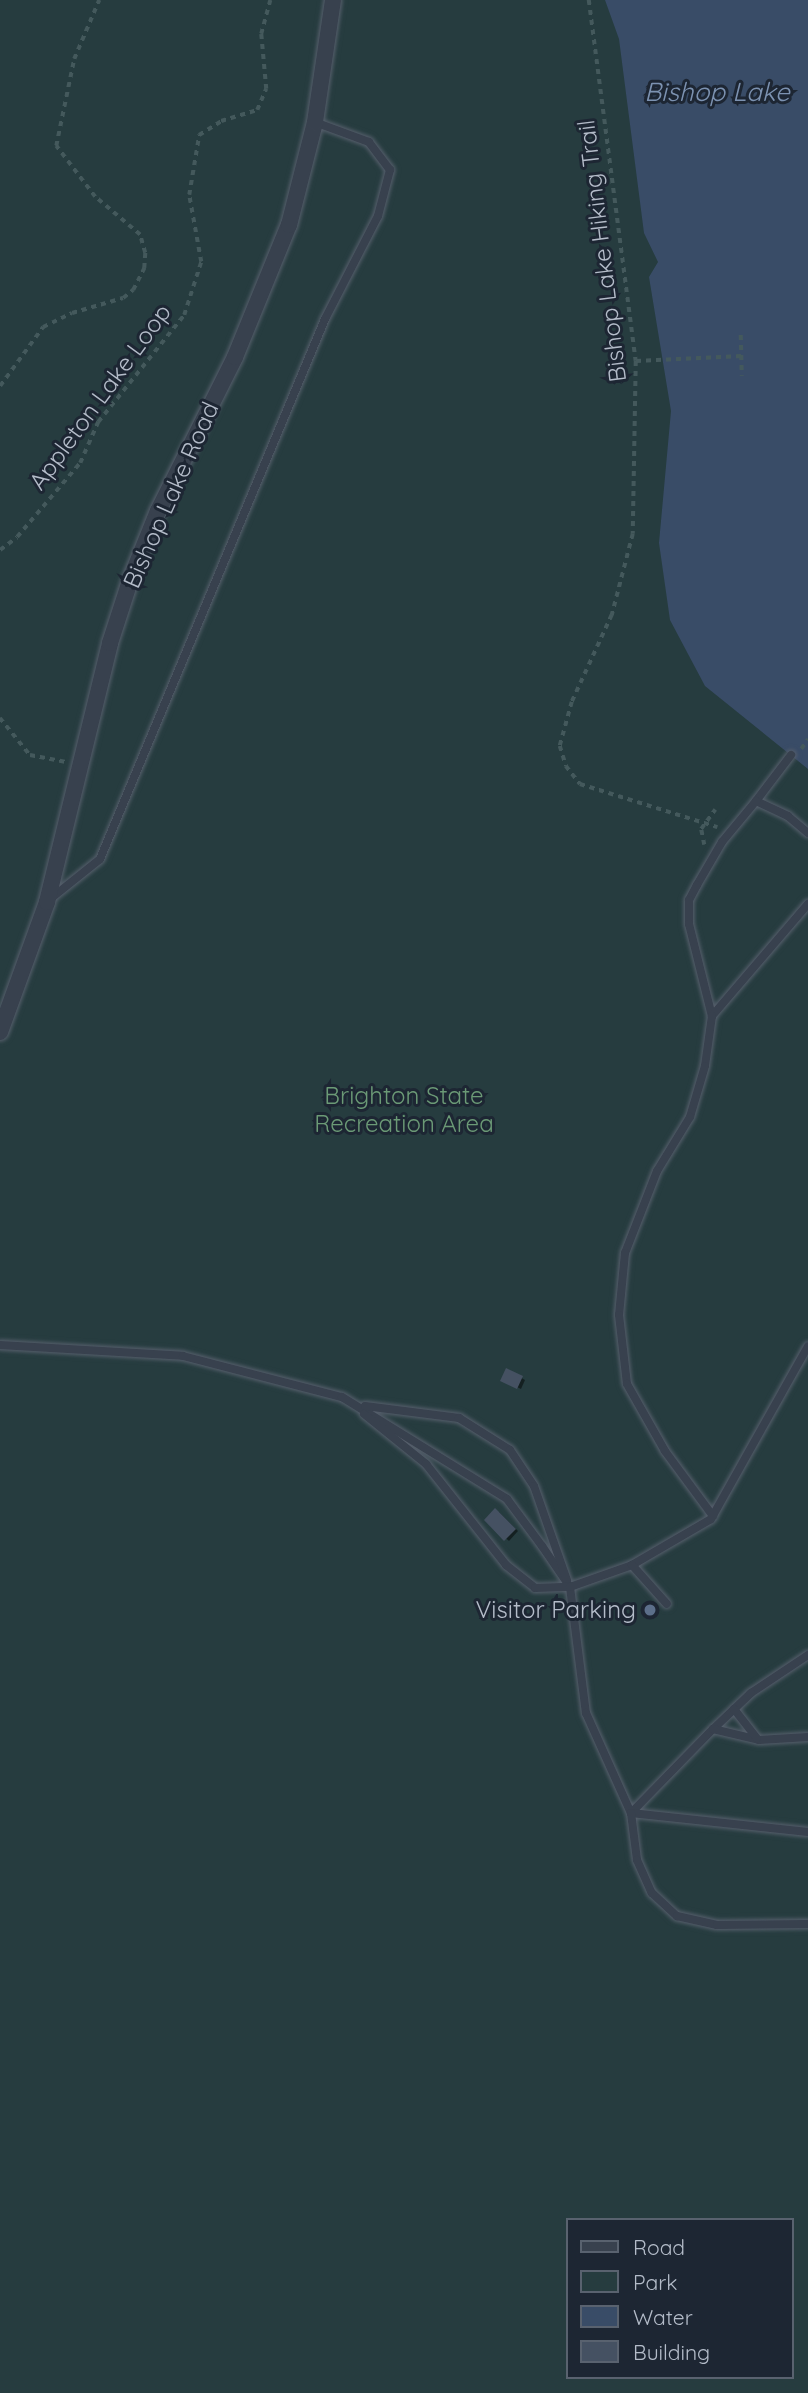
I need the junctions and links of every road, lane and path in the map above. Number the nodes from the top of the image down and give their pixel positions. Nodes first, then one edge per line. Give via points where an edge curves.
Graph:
1 (99, 0) edge
2 (270, 0) edge
3 (333, 0) edge
4 (589, 0) edge
5 (315, 122) junction
6 (741, 335) dead end
7 (742, 355) junction
8 (636, 361) junction
9 (742, 376) dead end
10 (0, 386) edge
11 (0, 550) edge
12 (0, 718) edge
13 (791, 755) dead end
14 (83, 765) junction
15 (756, 801) junction
16 (715, 810) dead end
17 (707, 820) junction
18 (808, 833) edge
19 (729, 834) junction
20 (707, 849) dead end
21 (47, 902) junction
22 (808, 904) edge
23 (712, 1016) junction
24 (0, 1032) edge
25 (0, 1345) edge
26 (808, 1346) edge
27 (342, 1396) junction
28 (713, 1516) junction
29 (632, 1565) junction
30 (570, 1587) junction
31 (667, 1604) dead end
32 (808, 1655) edge
33 (734, 1709) junction
34 (713, 1729) junction
35 (808, 1737) edge
36 (759, 1740) junction
37 (631, 1813) junction
38 (808, 1832) edge
39 (808, 1924) edge

1 - 10 path, Appleton Lake Loop via 74,59 56,146 95,197 139,234 144,268 133,290 123,298 43,327
2 - 11 path, Appleton Lake Loop via 261,34 266,89 257,110 221,121 199,135 189,195 201,262 184,315 98,422 75,470 17,537
3 - 5 street, Bishop Lake Road
4 - 8 path, Bishop Lake Hiking Trail
5 - 14 street, Bishop Lake Road via 289,225 259,300 131,578 110,643
5 - 21 lane via 369,142 390,170 378,216 325,319 100,859
6 - 7 path
7 - 8 path
7 - 9 path
8 - 17 path, Bishop Lake Hiking Trail via 633,534 612,615 572,702 560,746 566,766 580,784
12 - 14 path via 30,755
13 - 15 lane
14 - 21 street, Bishop Lake Road
15 - 18 lane via 788,816
15 - 19 lane
16 - 17 path
17 - 19 path, Bishop Lake Hiking Trail
17 - 20 path via 701,835
19 - 23 lane via 689,900 689,924
21 - 24 street, Bishop Lake Road
22 - 23 lane
23 - 28 lane via 705,1066 690,1117 657,1171 625,1253 619,1315 627,1384 665,1451
25 - 27 lane via 183,1356
26 - 28 lane
27 - 30 lane via 507,1499
27 - 30 lane via 426,1464 506,1565 535,1588
27 - 30 lane via 387,1411 459,1418 510,1450 534,1486
28 - 29 lane
29 - 30 lane
29 - 31 lane
30 - 37 lane via 586,1713
32 - 33 lane via 792,1662
33 - 34 lane
33 - 36 lane
34 - 36 lane
34 - 37 lane
35 - 36 lane
37 - 38 lane
37 - 39 lane via 637,1860 652,1893 677,1916 717,1925

